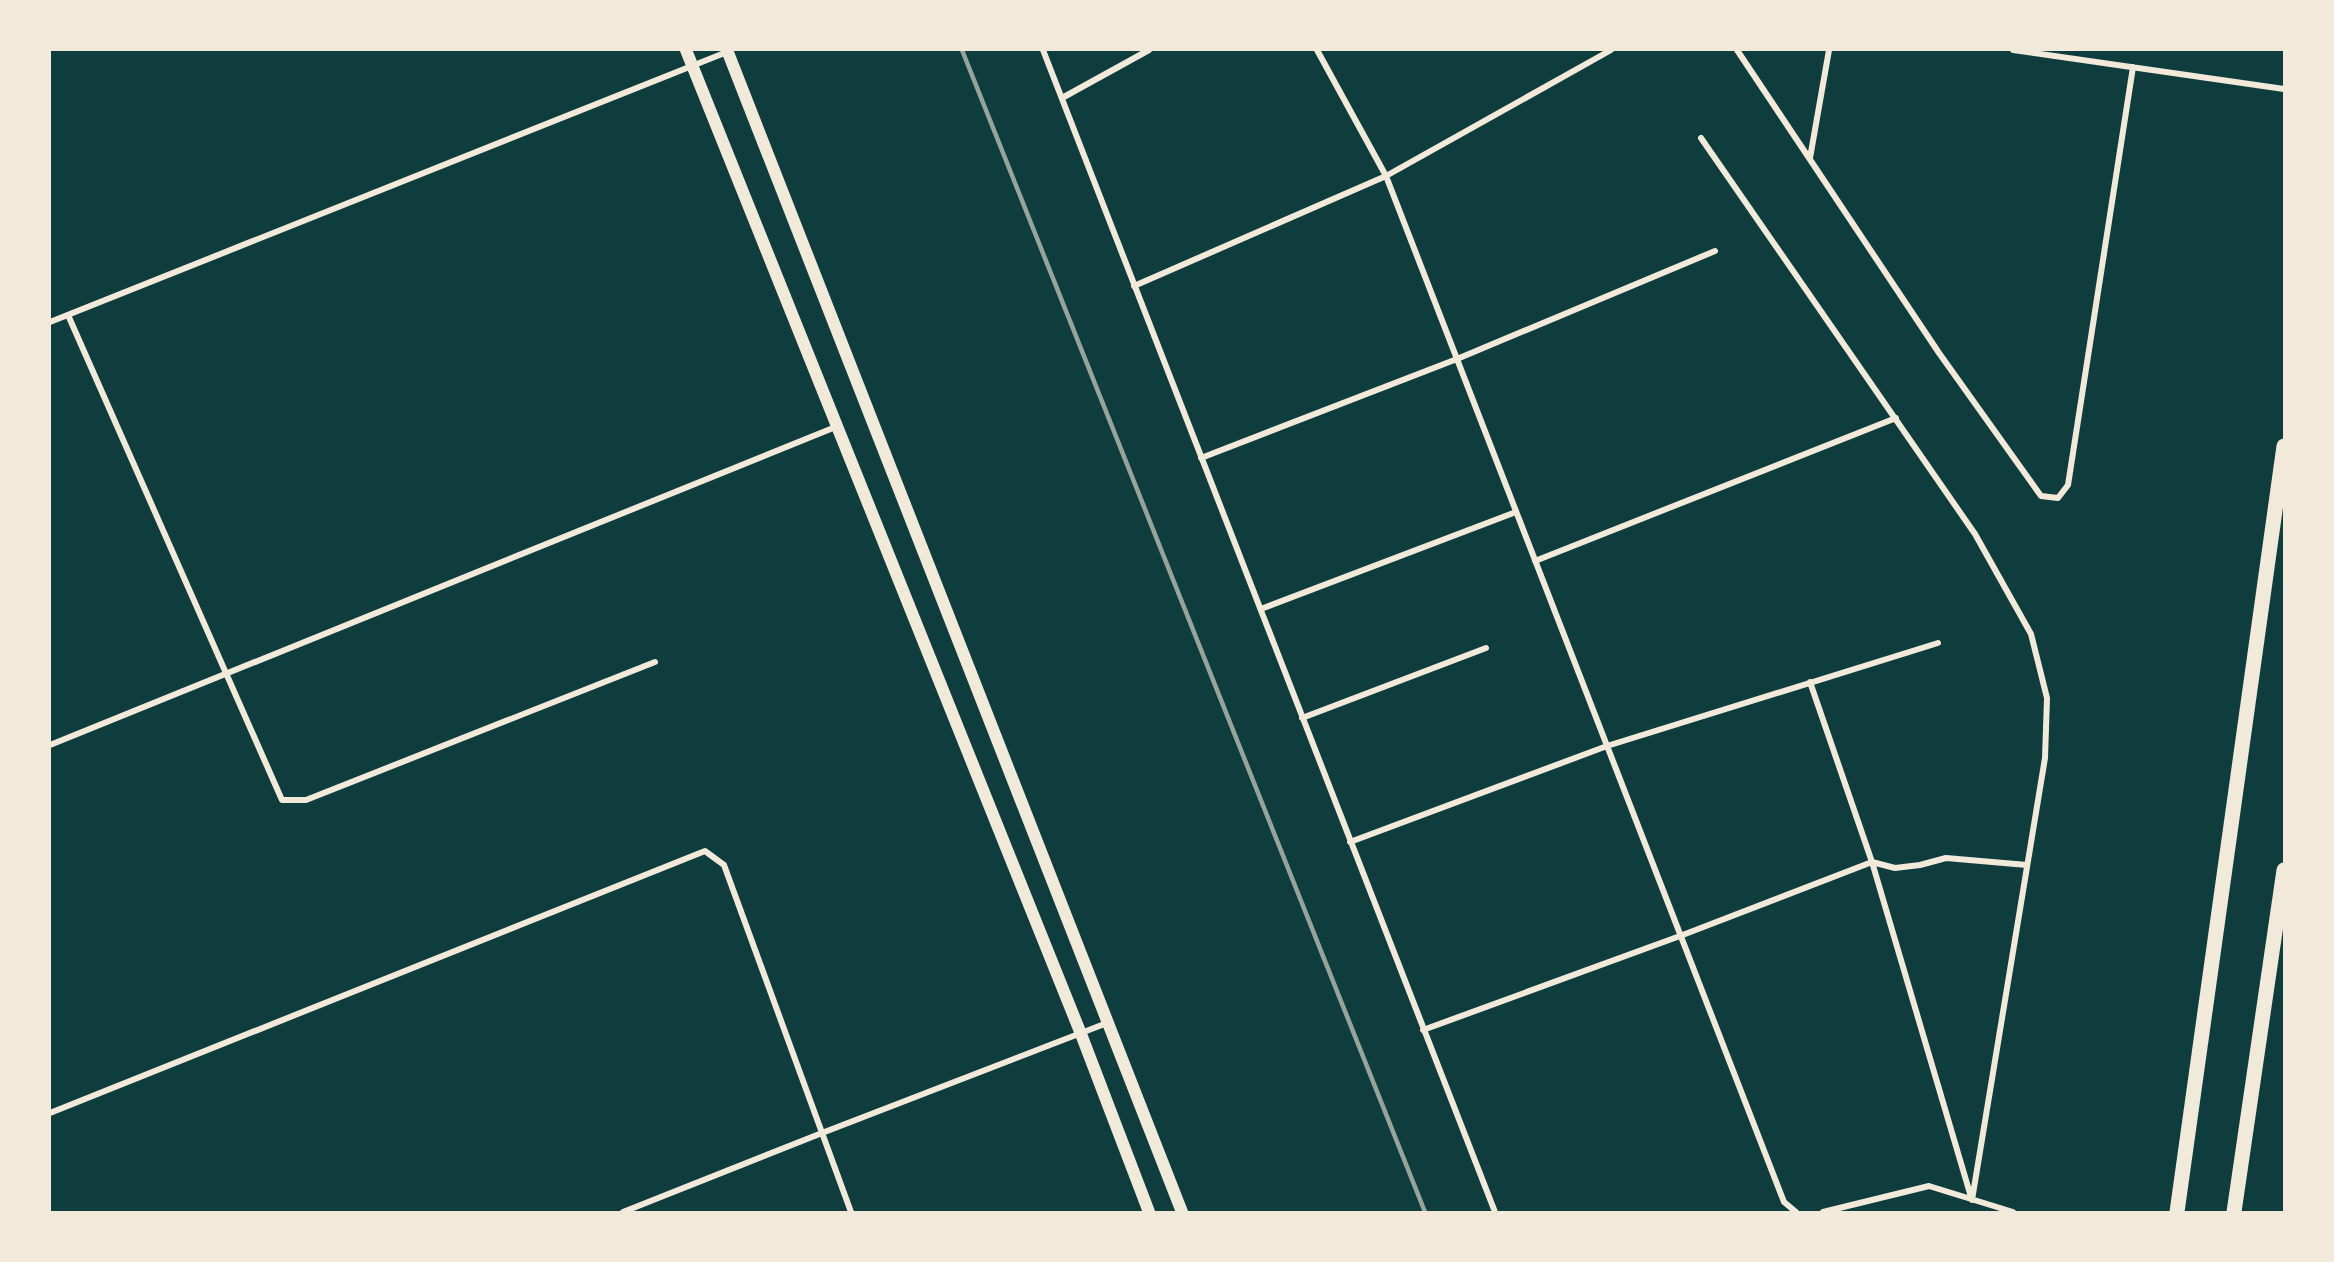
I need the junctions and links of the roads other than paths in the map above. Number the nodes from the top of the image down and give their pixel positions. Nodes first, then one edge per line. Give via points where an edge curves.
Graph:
1 (686, 50) edge
2 (1043, 50) edge
3 (1149, 50) edge
4 (1317, 50) edge
5 (1611, 50) edge
6 (1737, 50) edge
7 (1829, 50) edge
8 (2013, 50) edge
9 (727, 51) edge
10 (692, 64) junction
11 (2133, 67) junction
12 (2284, 89) edge
13 (1062, 98) junction
14 (1701, 138) dead end
15 (1810, 159) junction
16 (1386, 176) junction
17 (1715, 251) dead end
18 (1134, 286) junction
19 (68, 315) junction
20 (50, 322) edge
21 (1457, 359) junction
22 (1896, 418) junction
23 (838, 426) junction
24 (2284, 446) edge
25 (1201, 458) junction
26 (1516, 512) junction
27 (1535, 561) junction
28 (1261, 609) junction
29 (1938, 644) dead end
30 (1486, 648) dead end
31 (656, 662) dead end
32 (226, 674) junction
33 (1810, 682) junction
34 (1302, 718) junction
35 (50, 745) edge
36 (1607, 746) junction
37 (1350, 842) junction
38 (1872, 862) junction
39 (2027, 865) junction
40 (2284, 870) edge
41 (1680, 936) junction
42 (1107, 1023) junction
43 (1423, 1030) junction
44 (1082, 1034) junction
45 (50, 1113) edge
46 (822, 1133) junction
47 (1972, 1200) junction
48 (623, 1212) edge
49 (851, 1212) edge
50 (1149, 1212) edge
51 (1182, 1212) edge
52 (1495, 1212) edge
53 (1796, 1212) edge
54 (1822, 1212) edge
55 (2013, 1212) edge
56 (2177, 1212) edge
57 (2234, 1212) edge

1 - 10 main road
2 - 13 street
3 - 13 street
4 - 16 street
5 - 16 street
6 - 15 street
7 - 15 street
8 - 11 street
9 - 10 street
9 - 42 main road
10 - 19 street
10 - 23 main road
11 - 12 street
11 - 15 street via 2068,485 2058,498 2041,496 1939,353
13 - 18 street
14 - 22 street
16 - 18 street
16 - 21 street
17 - 21 street
18 - 25 street
19 - 20 street
19 - 32 street
21 - 25 street
21 - 26 street
22 - 27 street
22 - 39 street via 1975,534 2031,634 2047,698 2045,758
23 - 32 street
23 - 44 main road
24 - 56 main road
25 - 28 street
26 - 27 street
26 - 28 street
27 - 36 street
28 - 34 street
29 - 33 street
30 - 34 street
31 - 32 street via 306,800 282,800
32 - 35 street
33 - 36 street
33 - 38 street
34 - 37 street
36 - 37 street
36 - 41 street
37 - 43 street
38 - 39 street via 1895,868 1946,858
38 - 41 street
38 - 47 street
39 - 47 street
40 - 57 main road
41 - 43 street
41 - 53 street via 1784,1202
42 - 44 street
42 - 51 main road
43 - 52 street
44 - 46 street
44 - 50 main road
45 - 46 street via 705,851 724,865
46 - 48 street
46 - 49 street
47 - 54 street via 1929,1186
47 - 55 street

